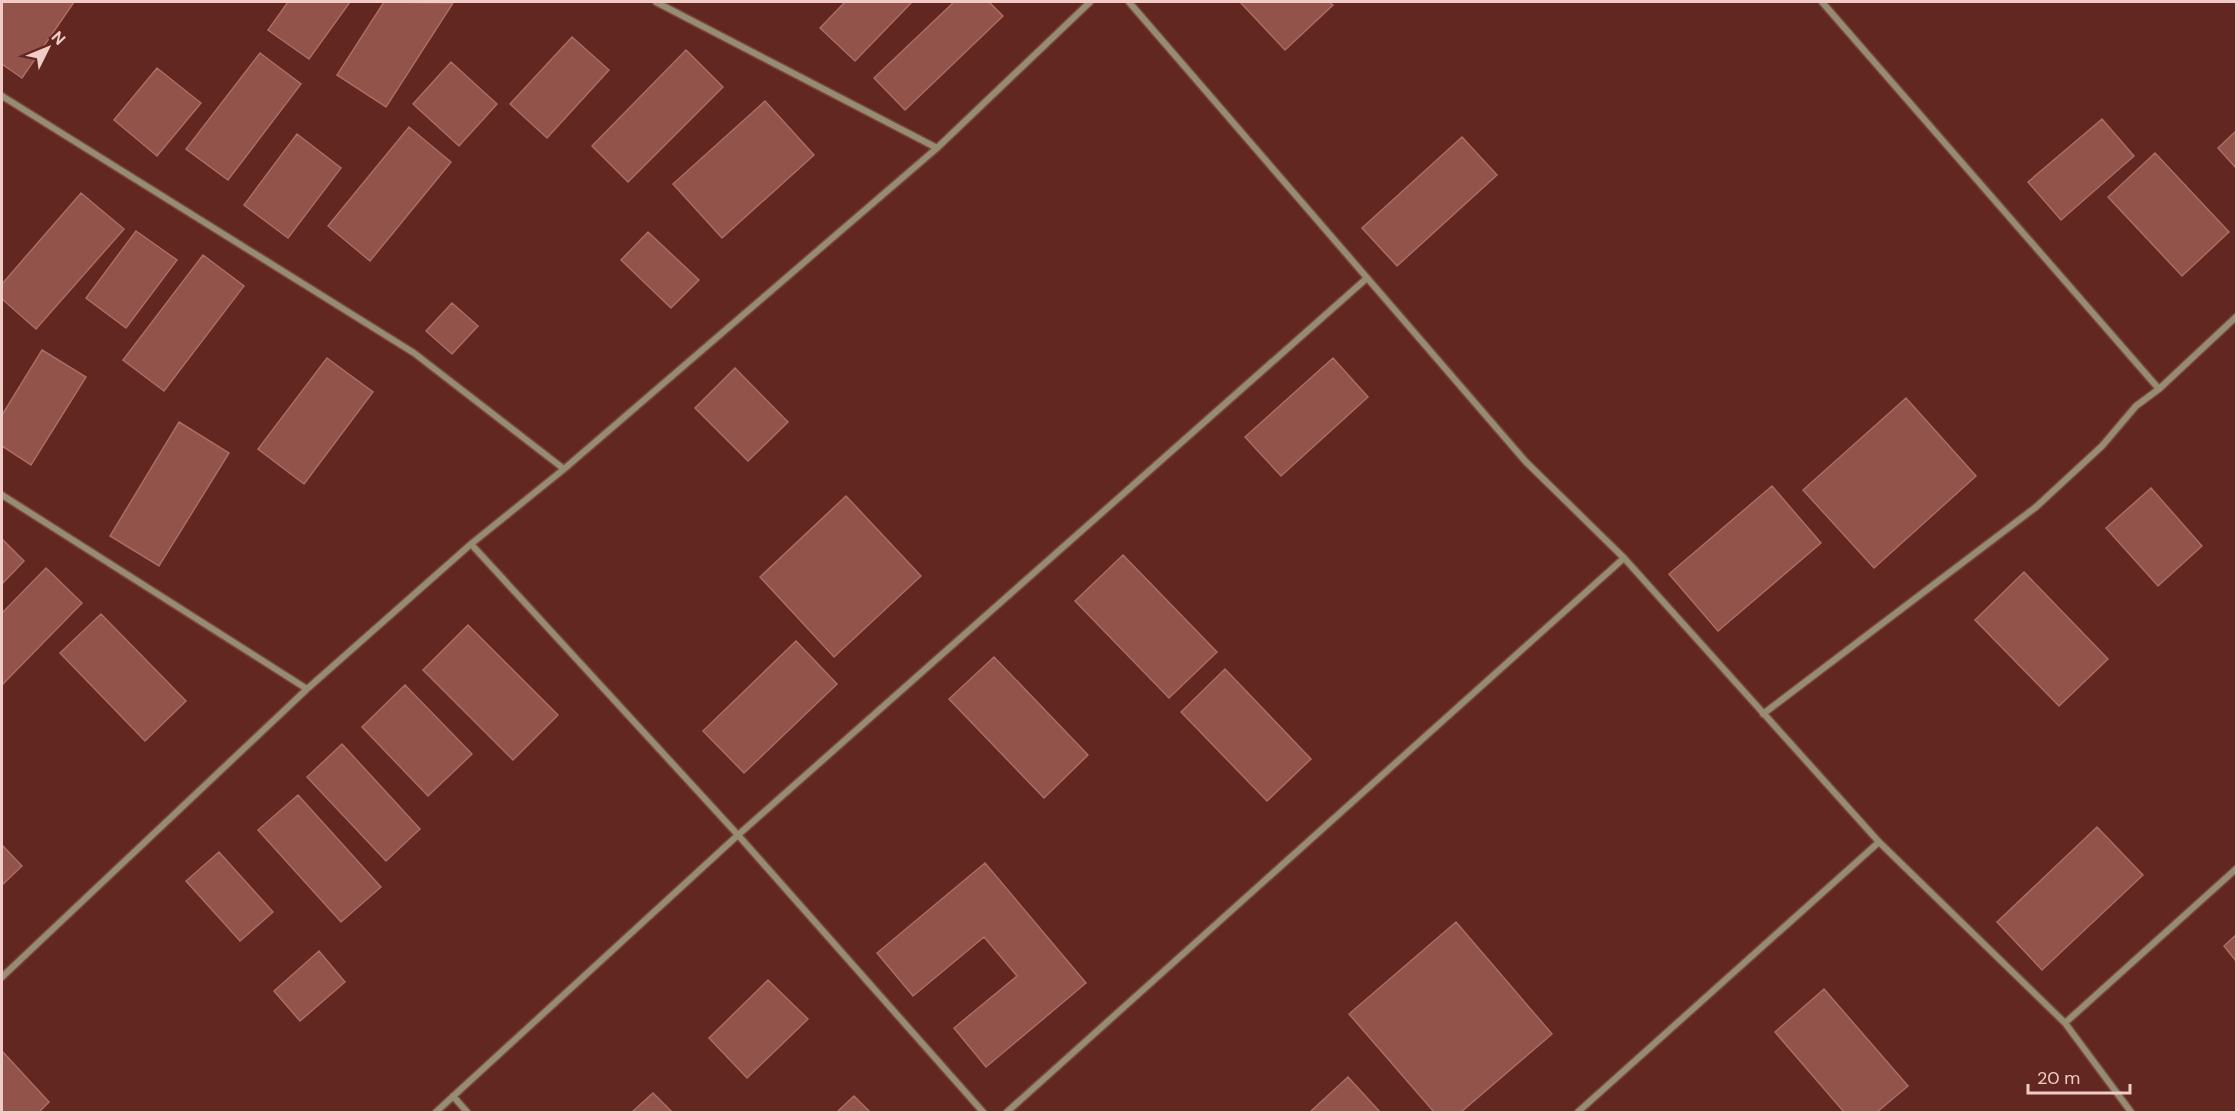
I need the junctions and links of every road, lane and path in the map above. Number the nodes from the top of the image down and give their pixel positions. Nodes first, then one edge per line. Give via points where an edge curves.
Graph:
1 (656, 2) edge
2 (1090, 2) edge
3 (1129, 2) edge
4 (1822, 2) edge
5 (2, 96) edge
6 (937, 148) junction
7 (1367, 278) junction
8 (2236, 317) edge
9 (2159, 389) junction
10 (564, 469) junction
11 (2, 495) edge
12 (471, 544) junction
13 (1624, 558) junction
14 (307, 689) junction
15 (1763, 714) junction
16 (738, 834) junction
17 (1879, 842) junction
18 (2236, 868) edge
19 (2, 977) edge
20 (2065, 1023) junction
21 (453, 1096) junction
22 (436, 1113) edge
23 (467, 1113) edge
24 (983, 1113) edge
25 (1007, 1113) edge
26 (1578, 1113) edge
27 (2131, 1113) edge

1 - 6 street
2 - 6 street
3 - 7 street
4 - 9 street
5 - 10 street via 414,353
6 - 10 street
7 - 13 street via 1526,462
7 - 16 street
8 - 9 street
9 - 15 street via 2136,406 2102,446 2036,507
10 - 12 street
11 - 14 street
12 - 14 street
12 - 16 street
13 - 15 street
13 - 25 street
14 - 19 street
15 - 17 street
16 - 21 street
16 - 24 street
17 - 20 street
17 - 26 street
18 - 20 street
20 - 27 street
21 - 22 street
21 - 23 street

